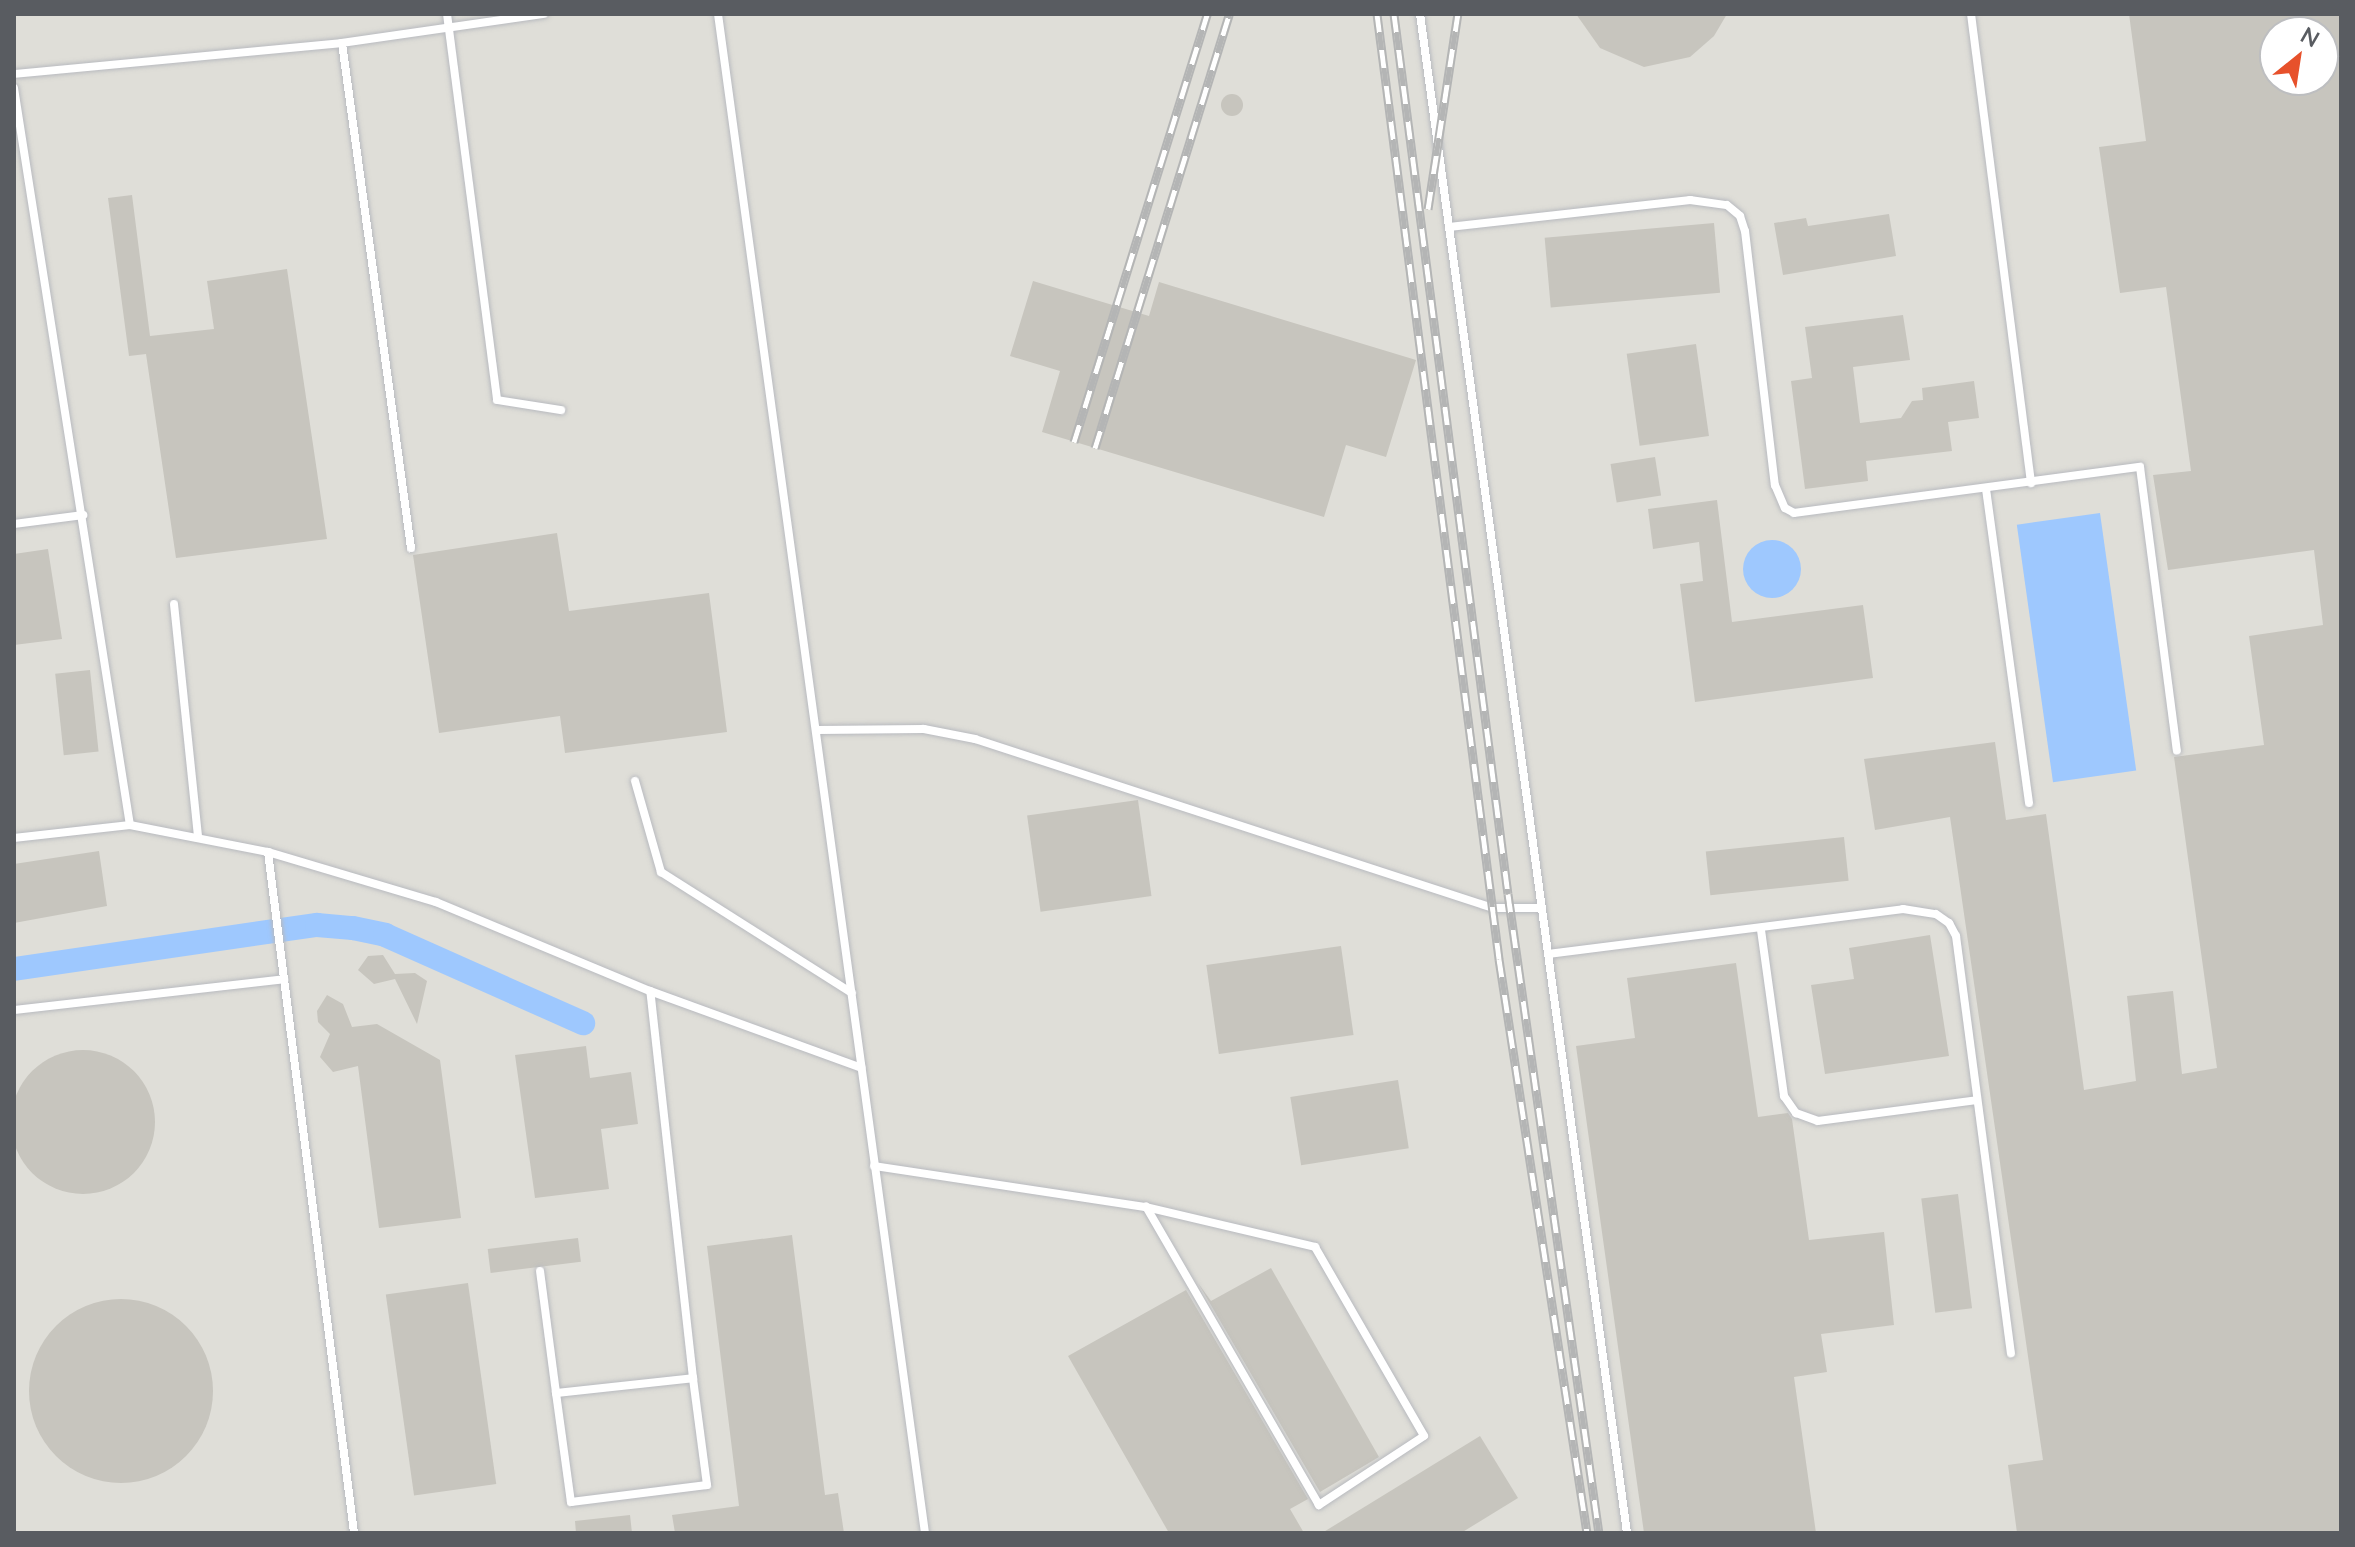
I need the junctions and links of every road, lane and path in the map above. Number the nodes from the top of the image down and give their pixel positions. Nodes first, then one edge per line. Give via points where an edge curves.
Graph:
1 (447, 14) edge
2 (544, 14) edge
3 (718, 14) edge
4 (1420, 14) edge
5 (1971, 14) edge
6 (449, 28) junction
7 (342, 43) junction
8 (14, 74) edge
9 (14, 88) edge
10 (1449, 227) junction
11 (561, 410) dead end
12 (2031, 483) junction
13 (1986, 489) junction
14 (83, 515) junction
15 (14, 524) edge
16 (411, 548) dead end
17 (174, 604) dead end
18 (817, 730) junction
19 (2177, 751) dead end
20 (635, 781) dead end
21 (2029, 803) dead end
22 (130, 825) junction
23 (14, 838) edge
24 (198, 838) junction
25 (268, 852) junction
26 (1541, 908) junction
27 (1761, 930) junction
28 (1548, 954) junction
29 (284, 979) junction
30 (650, 991) junction
31 (852, 993) junction
32 (14, 1010) edge
33 (861, 1068) junction
34 (1977, 1100) junction
35 (874, 1166) junction
36 (1146, 1207) junction
37 (540, 1271) dead end
38 (2011, 1353) dead end
39 (693, 1378) junction
40 (556, 1393) junction
41 (354, 1533) edge
42 (925, 1533) edge
43 (1627, 1533) edge

1 - 6 lane
2 - 6 lane
3 - 18 lane
4 - 10 lane
5 - 12 lane
6 - 7 lane
6 - 11 lane via 497,400
7 - 8 lane
7 - 16 lane
9 - 14 lane
10 - 13 lane via 1690,200 1727,205 1740,216 1745,231 1775,485 1785,508 1806,516
10 - 26 lane
12 - 13 lane
12 - 19 lane via 2140,467
13 - 21 lane
14 - 15 lane
14 - 22 lane
17 - 24 lane
18 - 26 lane via 924,729 975,739 1478,903
18 - 31 lane
20 - 31 lane via 661,872
22 - 23 lane
22 - 24 lane
24 - 25 lane
25 - 29 lane
25 - 30 lane via 436,902
26 - 28 lane
27 - 28 lane
27 - 34 lane via 1784,1096 1796,1113 1818,1121
27 - 34 lane via 1903,909 1936,914 1949,923 1956,936
28 - 43 lane
29 - 32 lane
29 - 41 lane
30 - 33 lane
30 - 39 lane
31 - 33 lane
33 - 35 lane
34 - 38 lane
35 - 36 lane
35 - 42 lane
36 - 36 lane via 1315,1247 1424,1436 1319,1505
37 - 40 lane
39 - 40 lane
39 - 40 lane via 707,1485 571,1502

